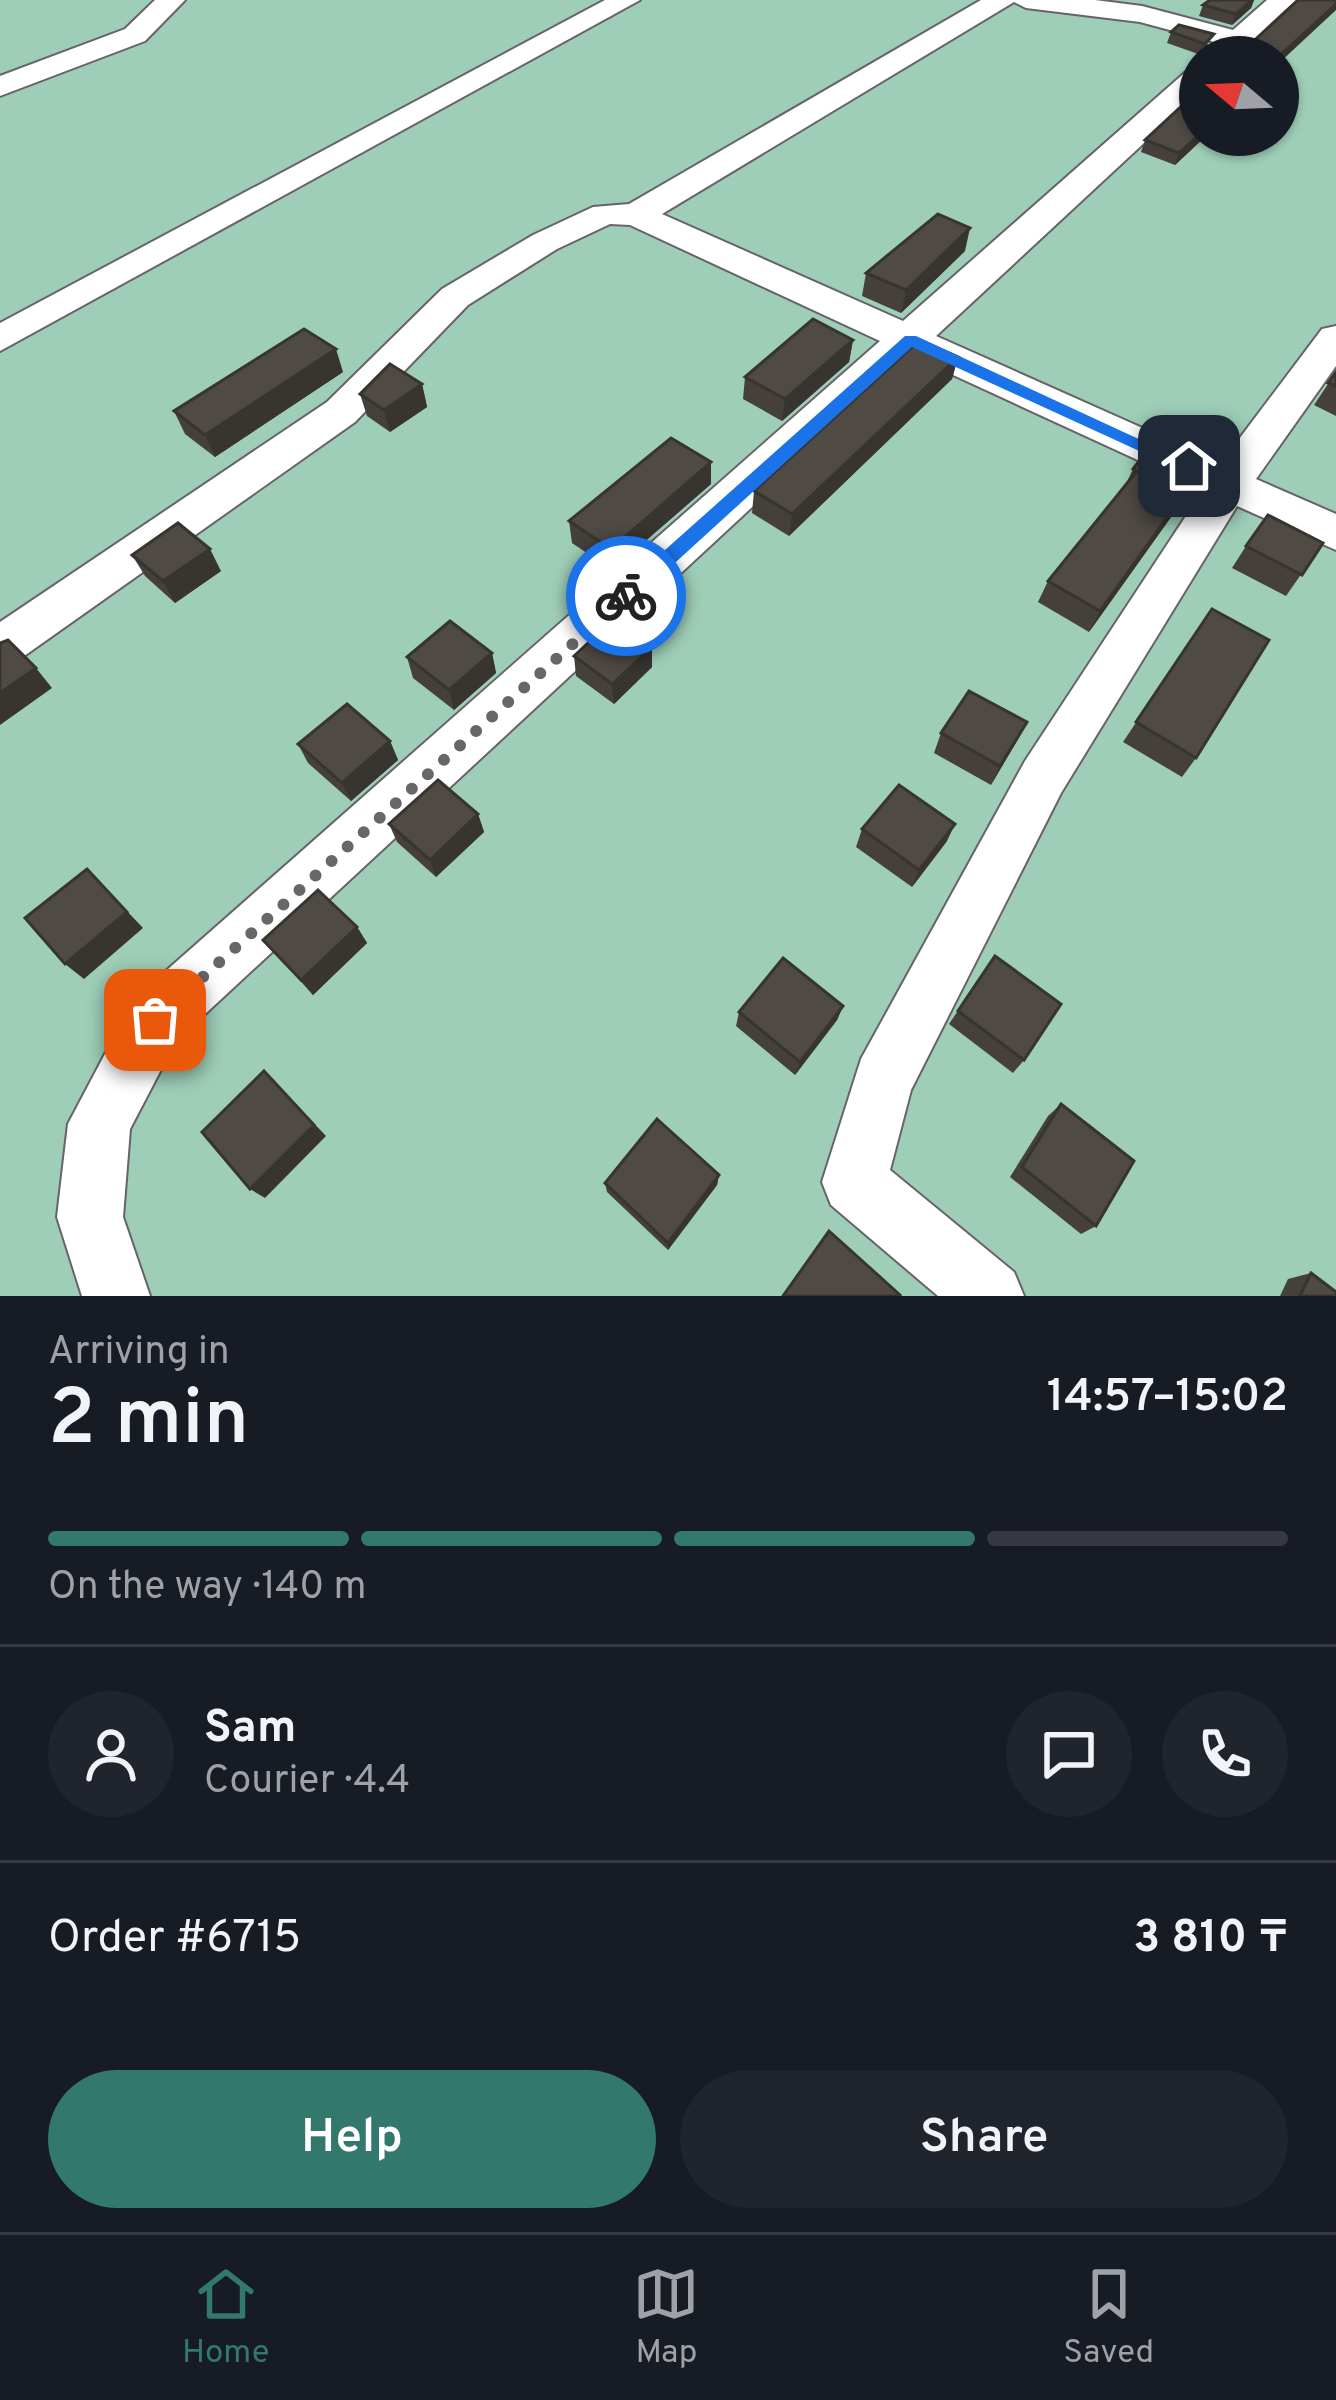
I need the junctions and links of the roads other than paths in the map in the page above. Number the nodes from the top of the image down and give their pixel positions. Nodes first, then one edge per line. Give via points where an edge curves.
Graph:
1 (170, 0) edge
2 (626, 0) edge
3 (985, 0) edge
4 (1001, 0) edge
5 (1026, 0) edge
6 (1282, 0) edge
7 (937, 4) dead end
8 (1197, 36) edge
9 (1243, 36) edge
10 (0, 86) edge
11 (1179, 94) edge
12 (636, 215) junction
13 (1336, 338) edge
14 (0, 340) edge
15 (910, 340) junction
16 (1229, 484) junction
17 (1336, 533) edge
18 (0, 647) edge
19 (116, 1296) edge
20 (990, 1296) edge

1 - 10 street via 134,35
2 - 14 street
3 - 7 street
4 - 12 street
5 - 8 street via 1142,14
6 - 9 street
11 - 15 street
12 - 15 street
12 - 18 street via 605,214 455,297 340,412
13 - 16 street
15 - 16 street
15 - 19 street via 155,1020 99,1124 90,1217
16 - 17 street
16 - 20 street via 1043,777 883,1081 854,1182

